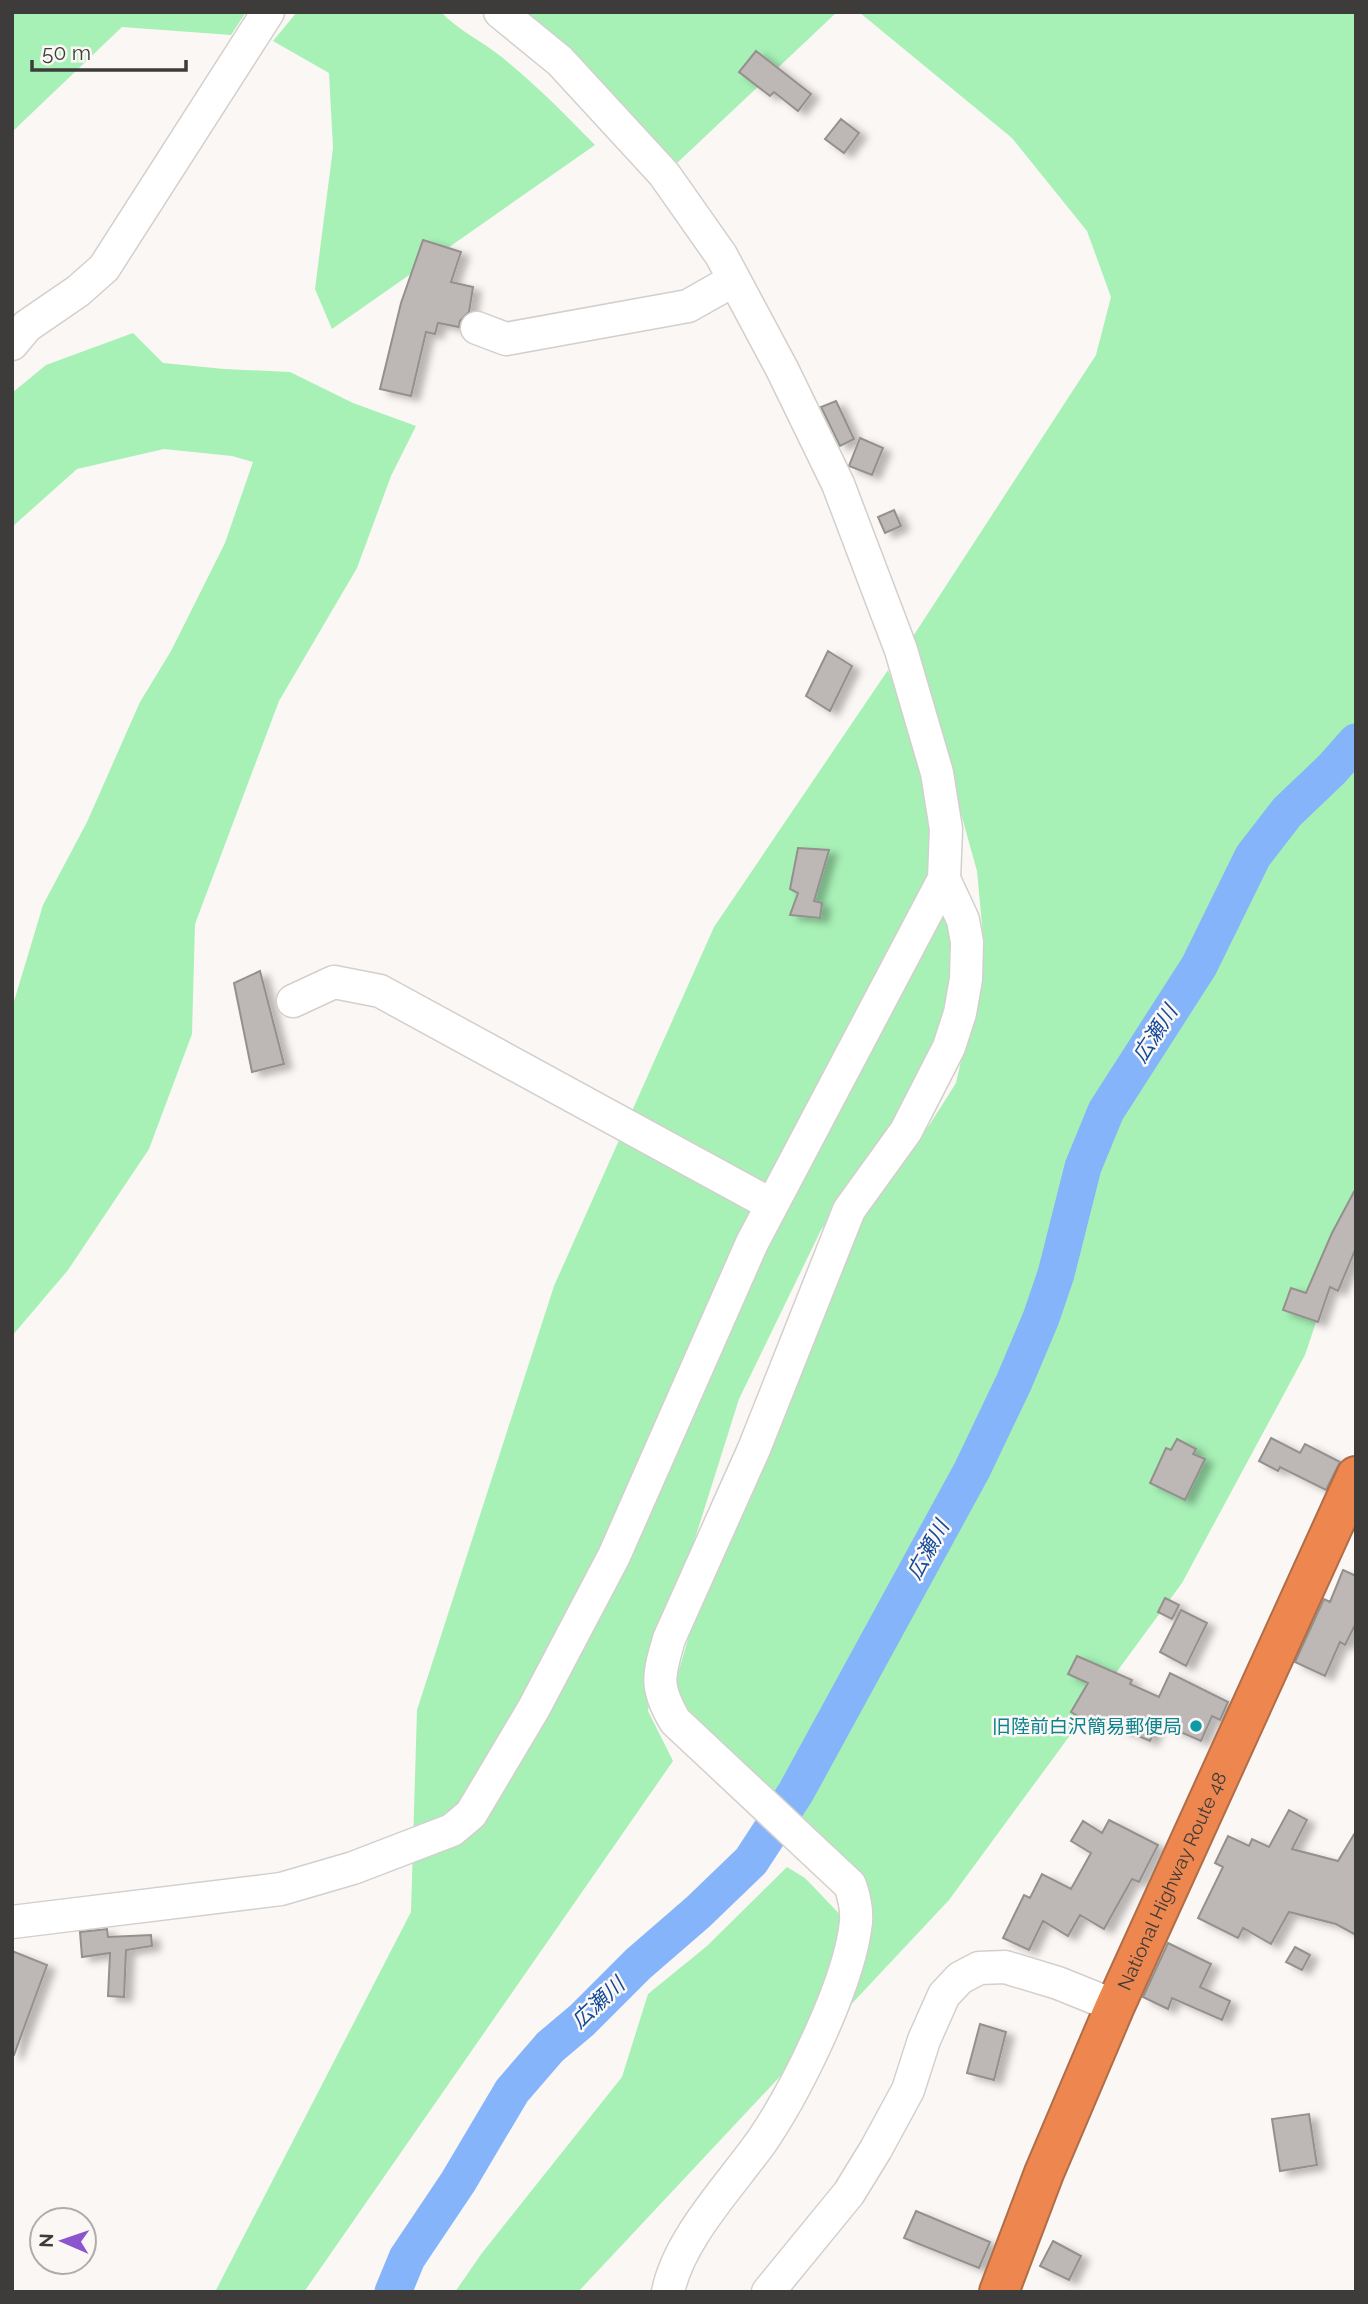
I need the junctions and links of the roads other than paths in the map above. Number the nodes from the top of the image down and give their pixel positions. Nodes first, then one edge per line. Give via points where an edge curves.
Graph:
1 (268, 12) edge
2 (500, 12) edge
3 (734, 280) junction
4 (477, 328) dead end
5 (12, 344) edge
6 (944, 879) junction
7 (293, 1001) dead end
8 (772, 1205) junction
9 (1356, 1476) edge
10 (12, 1922) edge
11 (1115, 2007) junction
12 (668, 2292) edge
13 (768, 2292) edge
14 (999, 2292) edge

1 - 5 street via 104,268 27,326
2 - 3 street via 560,61 664,174
3 - 4 street via 675,309 506,339
3 - 6 street via 838,484 901,650 937,773 946,829
6 - 8 street
6 - 12 street via 963,920 968,958 960,1013 949,1048 906,1131 849,1210 754,1449 669,1639 660,1671 663,1701 675,1721 850,1885 856,1918 850,1951 808,2059 765,2137 707,2214 678,2262
7 - 8 street via 334,982 380,991
8 - 10 street via 691,1376 614,1556 534,1708 471,1814 452,1830 353,1868 281,1889
9 - 11 highway, National Highway Route 48
11 - 13 street via 1005,1967 979,1968 960,1978 944,1995 923,2040 908,2090 876,2149 849,2193
11 - 14 highway, National Highway Route 48

